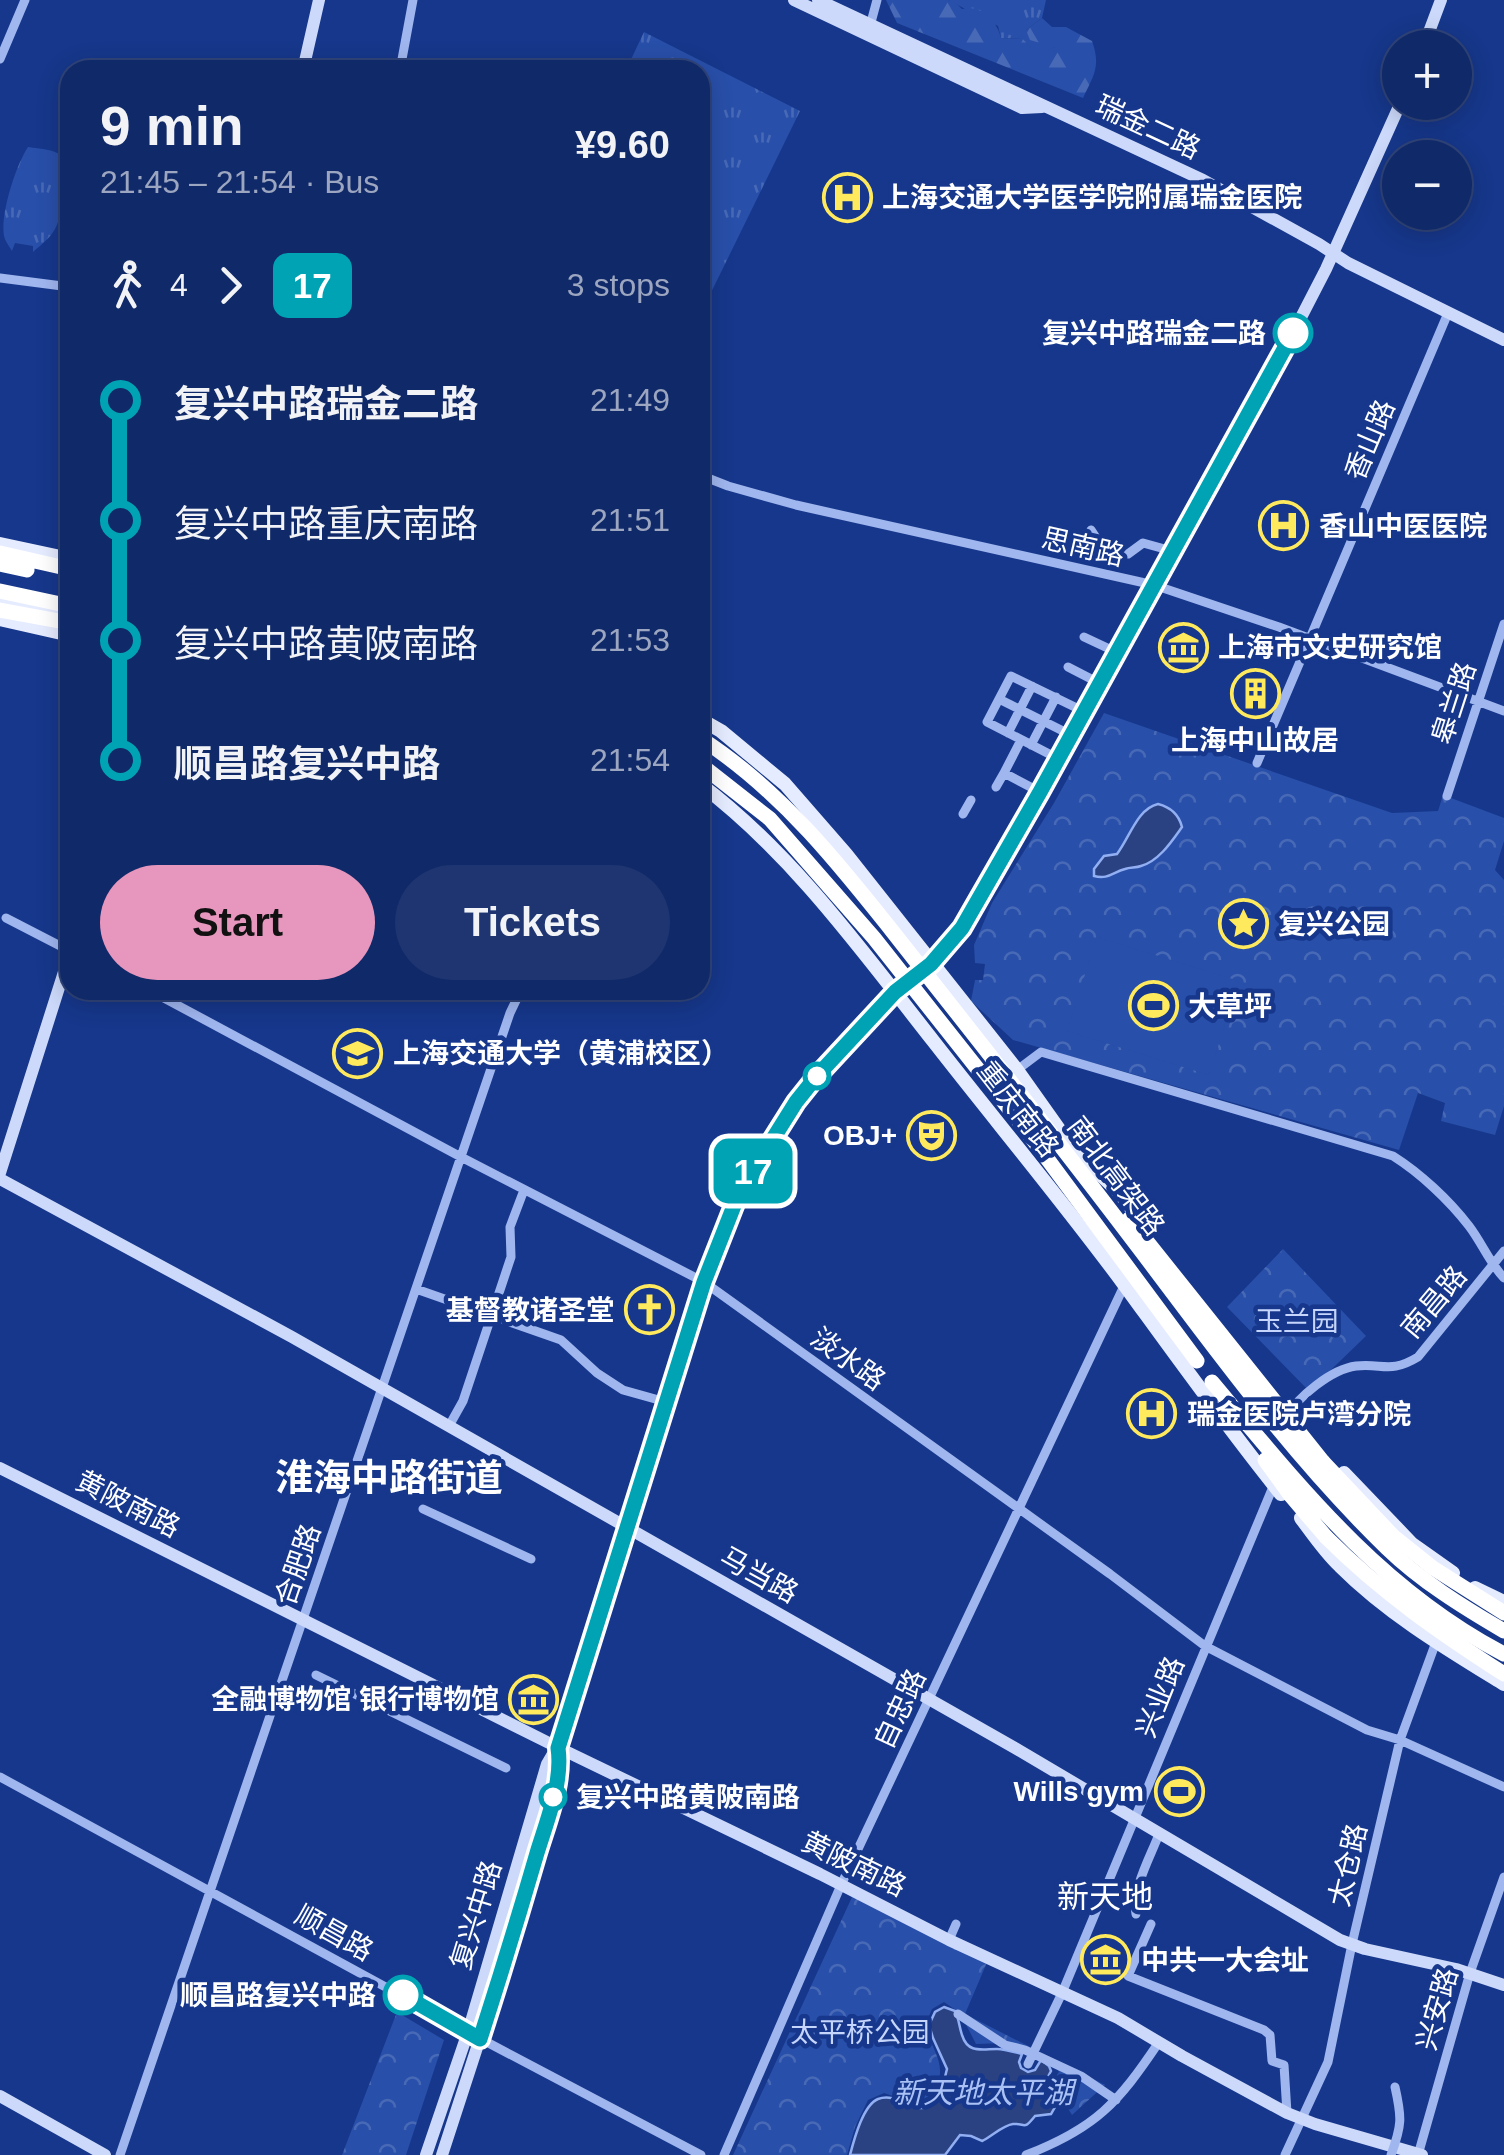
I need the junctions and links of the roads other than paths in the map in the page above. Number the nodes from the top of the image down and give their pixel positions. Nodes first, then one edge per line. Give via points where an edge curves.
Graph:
1 (25, 0) edge
2 (319, 0) edge
3 (413, 0) edge
4 (794, 0) edge
5 (818, 0) edge
6 (878, 0) edge
7 (1441, 0) edge
8 (870, 26) junction
9 (1430, 30) edge
10 (0, 59) edge
11 (305, 60) edge
12 (402, 60) edge
13 (1045, 107) junction
14 (1393, 120) edge
15 (1332, 253) junction
16 (0, 278) edge
17 (60, 286) edge
18 (1448, 313) junction
19 (1504, 340) edge
20 (710, 479) edge
21 (1091, 530) dead end
22 (0, 544) edge
23 (1106, 552) junction
24 (1172, 552) junction
25 (60, 557) edge
26 (0, 559) edge
27 (60, 572) edge
28 (1100, 577) junction
29 (1154, 585) junction
30 (0, 591) edge
31 (0, 601) edge
32 (60, 604) edge
33 (0, 610) edge
34 (60, 612) edge
35 (0, 619) edge
36 (60, 620) edge
37 (1504, 624) edge
38 (60, 633) edge
39 (1084, 636) dead end
40 (1311, 639) junction
41 (1116, 652) junction
42 (1068, 667) dead end
43 (1100, 682) junction
44 (1032, 686) junction
45 (1056, 697) junction
46 (999, 698) junction
47 (1478, 700) junction
48 (1020, 710) junction
49 (1083, 711) junction
50 (1504, 711) edge
51 (1043, 721) junction
52 (710, 726) edge
53 (720, 732) junction
54 (1008, 733) junction
55 (1071, 735) junction
56 (1026, 742) junction
57 (710, 746) edge
58 (710, 746) edge
59 (1057, 758) junction
60 (1257, 763) dead end
61 (710, 769) edge
62 (1004, 773) junction
63 (996, 787) dead end
64 (1040, 792) junction
65 (710, 793) edge
66 (1447, 796) dead end
67 (971, 800) dead end
68 (963, 814) dead end
69 (6, 918) dead end
70 (60, 947) edge
71 (931, 964) junction
72 (60, 984) edge
73 (895, 992) junction
74 (168, 1000) edge
75 (516, 1000) edge
76 (1017, 1070) junction
77 (1071, 1152) junction
78 (460, 1158) junction
79 (0, 1176) edge
80 (524, 1190) junction
81 (1131, 1209) junction
82 (1132, 1232) junction
83 (1504, 1251) edge
84 (1493, 1266) junction
85 (1504, 1278) edge
86 (704, 1282) junction
87 (1124, 1286) junction
88 (416, 1289) junction
89 (492, 1317) junction
90 (1212, 1382) junction
91 (382, 1388) junction
92 (666, 1402) junction
93 (1285, 1422) junction
94 (450, 1426) junction
95 (0, 1468) edge
96 (1274, 1485) junction
97 (423, 1509) dead end
98 (1019, 1510) junction
99 (626, 1528) junction
100 (531, 1559) dead end
101 (1504, 1602) edge
102 (1504, 1613) edge
103 (303, 1620) junction
104 (1504, 1629) edge
105 (1436, 1642) junction
106 (1205, 1646) junction
107 (1504, 1656) edge
108 (1504, 1674) edge
109 (316, 1675) dead end
110 (1504, 1684) edge
111 (929, 1700) junction
112 (1400, 1740) junction
113 (558, 1748) junction
114 (506, 1768) dead end
115 (0, 1777) edge
116 (1504, 1787) edge
117 (1133, 1819) junction
118 (1159, 1834) junction
119 (1504, 1877) edge
120 (841, 1885) junction
121 (210, 1891) junction
122 (1136, 1914) dead end
123 (956, 1924) dead end
124 (1151, 1924) dead end
125 (949, 1940) junction
126 (1352, 1944) junction
127 (1470, 1974) junction
128 (1504, 1985) edge
129 (1062, 1993) junction
130 (958, 2014) dead end
131 (474, 2035) junction
132 (1159, 2042) junction
133 (1033, 2053) junction
134 (1028, 2064) dead end
135 (1395, 2087) dead end
136 (0, 2096) edge
137 (1116, 2100) junction
138 (1287, 2113) junction
139 (1302, 2119) junction
140 (105, 2155) edge
141 (120, 2155) edge
142 (426, 2155) edge
143 (442, 2155) edge
144 (701, 2155) edge
145 (724, 2155) edge
146 (1026, 2155) edge
147 (1285, 2155) edge
148 (1391, 2155) edge
149 (1419, 2155) edge

1 - 10 street
2 - 11 street
3 - 12 street
4 - 13 street via 1022,108
5 - 8 street, 瑞金二路
6 - 8 street
7 - 9 street
8 - 13 street, 瑞金二路
13 - 15 street, 瑞金二路 via 1203,180
14 - 15 street, 复兴中路
15 - 18 street, 瑞金二路
15 - 24 street, 复兴中路
16 - 17 street
18 - 19 street, 瑞金二路
18 - 40 street, 香山路
20 - 28 street, 思南路
21 - 23 street
22 - 25 main road
23 - 24 street via 1128,554 1142,543
23 - 28 street
24 - 29 street, 复兴中路
26 - 27 highway
28 - 29 street, 思南路
29 - 40 street, 思南路
29 - 41 street, 复兴中路
30 - 32 highway
31 - 34 main road
33 - 36 highway
35 - 38 main road
37 - 47 street, 皋兰路
39 - 41 street
40 - 47 street, 思南路
40 - 60 street, 香山路
41 - 43 street, 复兴中路
42 - 43 street
43 - 49 street, 复兴中路
44 - 45 street
44 - 46 street via 1010,676
44 - 48 street
45 - 49 street
45 - 51 street
46 - 48 street
46 - 54 street via 986,722
47 - 50 street, 思南路
47 - 66 street, 皋兰路
48 - 51 street
48 - 54 street
49 - 55 street, 复兴中路
51 - 55 street
51 - 56 street
52 - 53 main road, 重庆南路
53 - 57 street
53 - 71 main road, 重庆南路 via 785,784
54 - 56 street
55 - 59 street, 复兴中路
56 - 59 street
56 - 62 street
58 - 77 highway, 南北高架路, bridge via 785,805
59 - 64 street, 复兴中路
61 - 90 highway, 南北高架路, bridge via 770,819 874,938
62 - 63 street
62 - 64 street
64 - 71 street, 复兴中路 via 962,928
65 - 73 main road, 重庆南路 via 772,848
67 - 68 street
69 - 70 street
71 - 73 street, 复兴中路
71 - 76 main road, 重庆南路
72 - 79 street
73 - 86 street, 复兴中路 via 796,1102 739,1193
73 - 87 main road, 重庆南路
74 - 78 street, 淡水路
75 - 78 street, 合肥路
76 - 77 main road, 重庆南路
76 - 84 street via 1042,1052 1393,1156 1469,1226
77 - 81 main road, 重庆南路
77 - 82 main road, 重庆南路
77 - 102 highway, bridge via 1359,1500 1432,1568
77 - 104 highway, 南北高架路, bridge via 1298,1456 1389,1550
78 - 80 street, 淡水路
78 - 88 street, 合肥路
79 - 91 street, 马当路
80 - 86 street, 淡水路
80 - 89 street
81 - 82 main road
81 - 93 main road, 重庆南路
82 - 93 main road, 重庆南路
83 - 84 street, 南昌路
84 - 85 street
84 - 93 street, 南昌路 via 1418,1358 1402,1367 1337,1370 1298,1401
86 - 92 street, 复兴中路
86 - 98 street, 淡水路
87 - 96 main road, 重庆南路
87 - 98 street, 自忠路
88 - 89 street
88 - 91 street, 合肥路
89 - 92 street via 561,1340 623,1390
89 - 94 street
90 - 107 highway, 南北高架路, bridge via 1372,1562
90 - 108 highway, bridge via 1291,1496 1362,1574
91 - 94 street, 马当路
91 - 103 street, 合肥路
92 - 99 street, 复兴中路
93 - 96 street, 兴业路
93 - 101 main road, 重庆南路 via 1412,1544
93 - 104 main road, 重庆南路 via 1388,1543
94 - 99 street, 马当路
95 - 103 street, 黄陂南路
96 - 105 main road, 重庆南路 via 1338,1565
96 - 106 street, 兴业路
96 - 107 main road, 重庆南路 via 1456,1632
97 - 100 street
98 - 106 street, 淡水路
98 - 111 street, 自忠路
99 - 111 street, 马当路
99 - 113 street, 复兴中路
103 - 113 street, 黄陂南路
103 - 121 street, 合肥路
105 - 110 main road, 重庆南路
105 - 112 street, 太仓路
106 - 112 street, 淡水路 via 1367,1730
106 - 117 street, 兴业路
109 - 114 street
111 - 117 street, 马当路
111 - 120 street, 自忠路
112 - 116 street, 淡水路
112 - 126 street, 太仓路
113 - 120 street, 黄陂南路
113 - 131 street, 复兴中路 via 553,1797 513,1938
115 - 121 street, 顺昌路
117 - 118 street, 马当路
117 - 129 street, 兴业路
118 - 122 street via 1140,1880
118 - 126 street, 马当路
119 - 127 street, 兴安路
120 - 125 street, 黄陂南路
120 - 145 street, 自忠路
121 - 131 street, 顺昌路
121 - 141 street, 合肥路
123 - 125 street
124 - 138 street via 1128,1976 1270,2035 1272,2061 1284,2065
125 - 129 street, 黄陂南路
126 - 127 street, 马当路
126 - 139 street, 太仓路 via 1328,2062
127 - 128 street, 马当路
127 - 149 street, 兴安路
129 - 132 street, 黄陂南路
129 - 133 street, 兴业路
130 - 133 street via 1005,2045
131 - 142 street, 复兴中路
131 - 143 street, 复兴中路
131 - 144 street, 顺昌路
132 - 137 street
132 - 138 street, 黄陂南路
133 - 134 street, 兴业路
133 - 137 street
135 - 148 street, bridge via 1401,2126
136 - 140 street
137 - 146 street via 1089,2124
138 - 139 street, 黄陂南路
139 - 147 street, 太仓路
139 - 149 street, 黄陂南路

